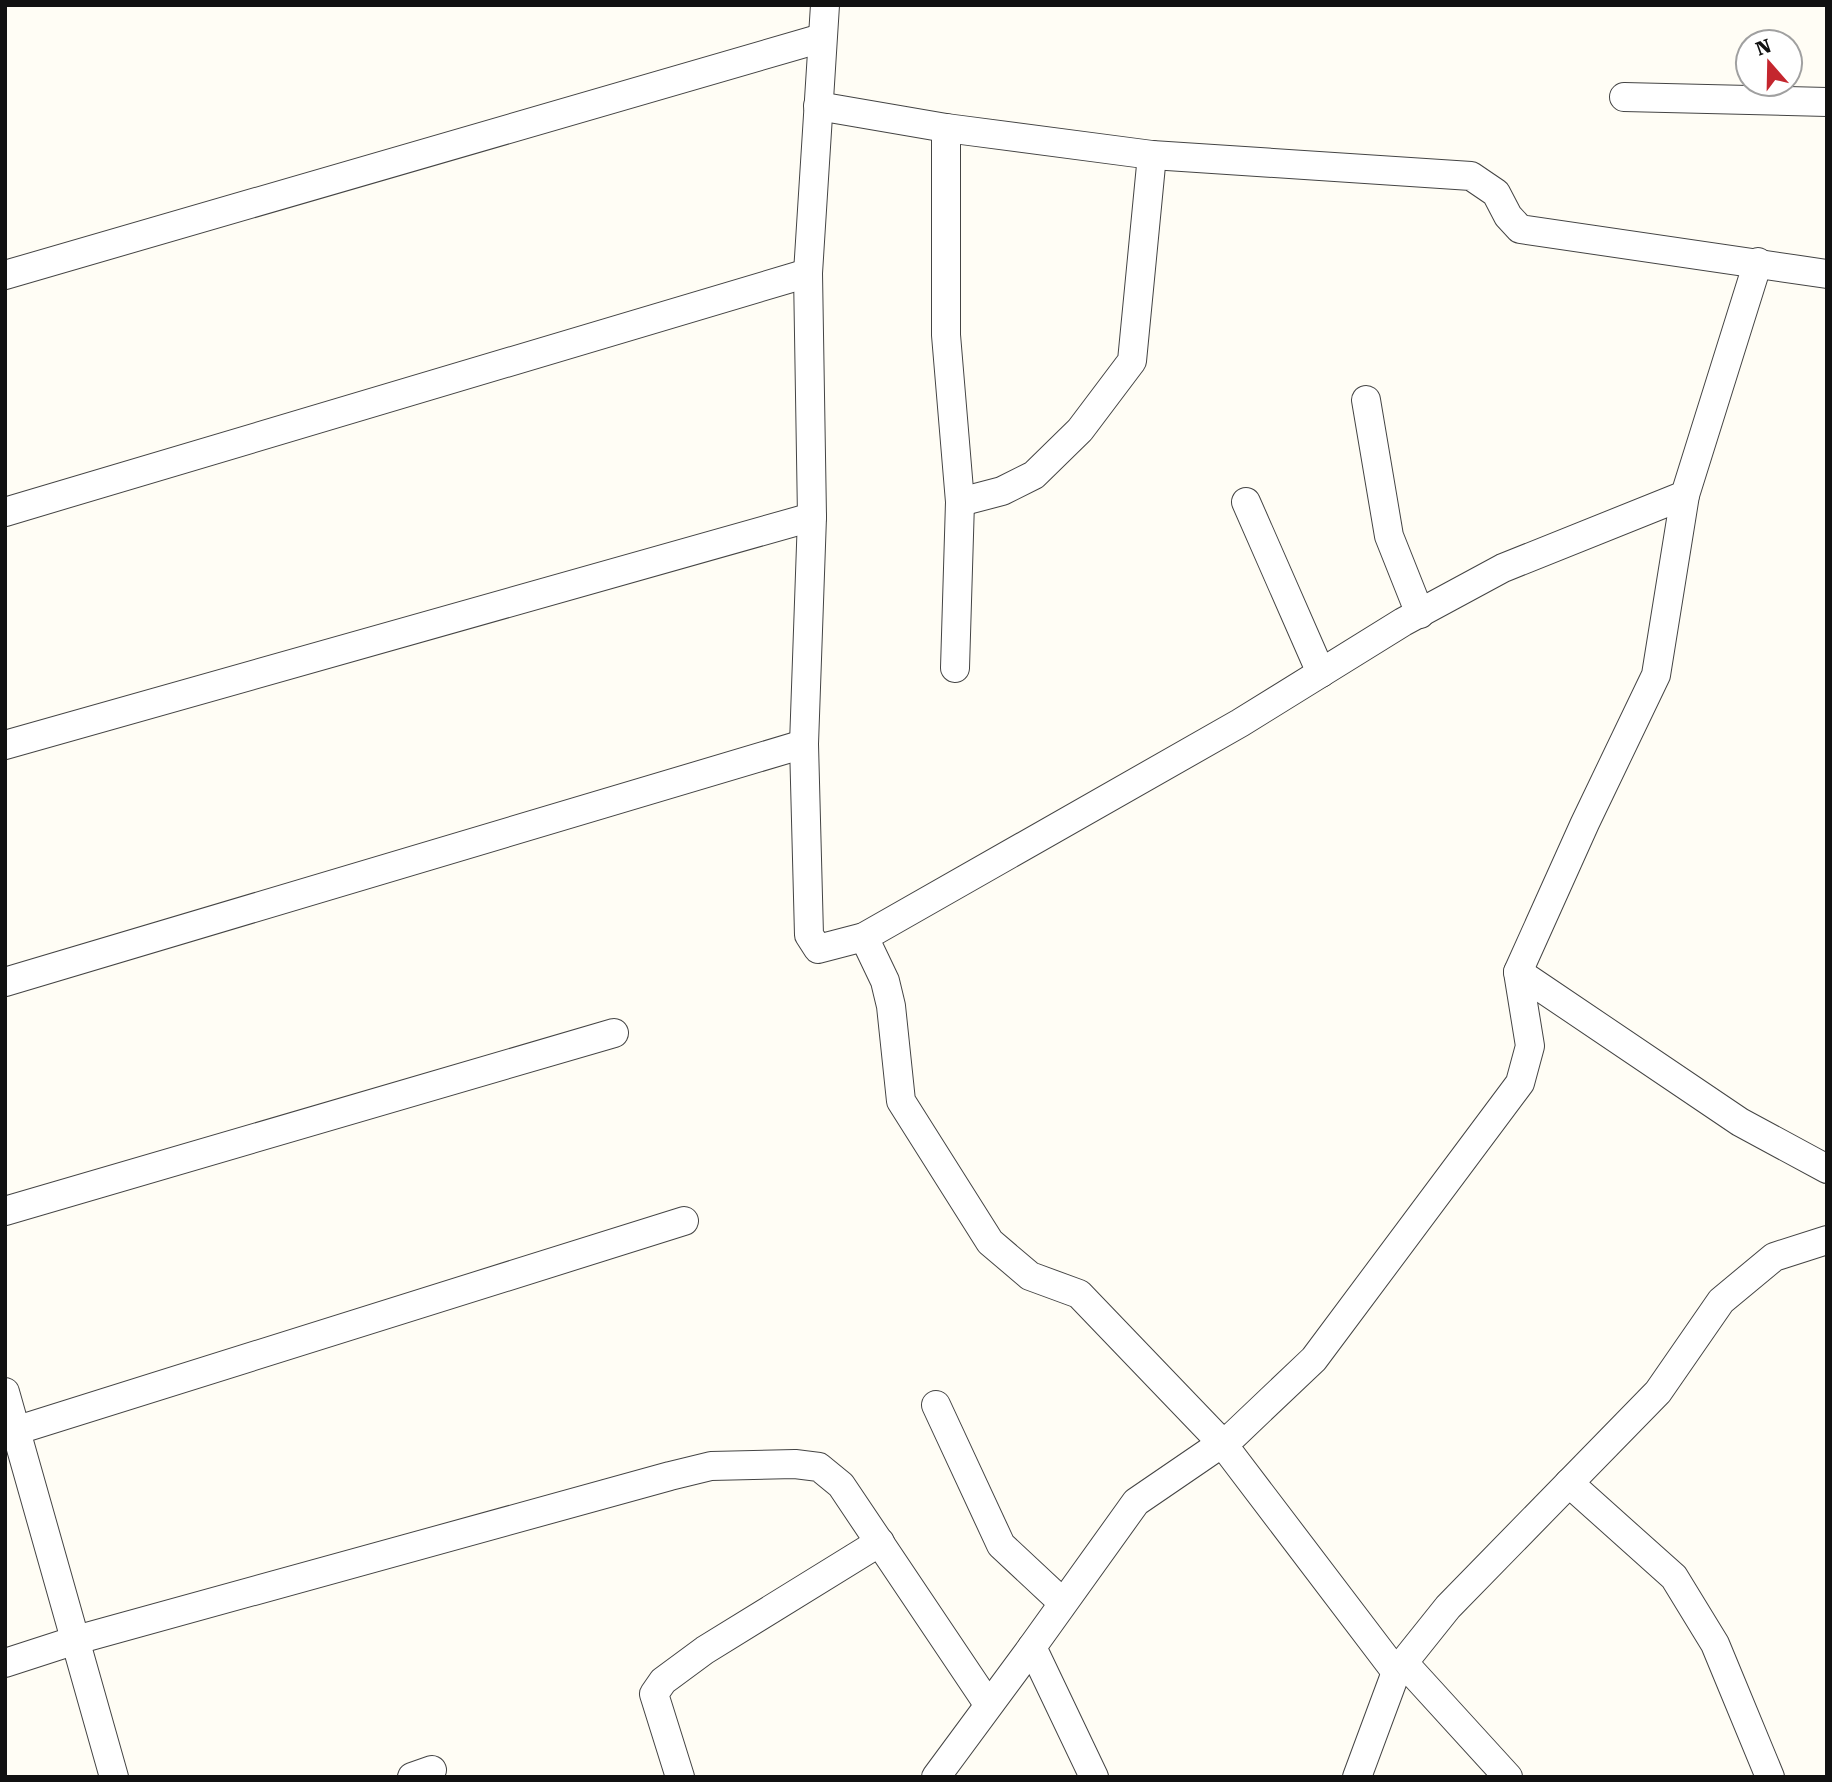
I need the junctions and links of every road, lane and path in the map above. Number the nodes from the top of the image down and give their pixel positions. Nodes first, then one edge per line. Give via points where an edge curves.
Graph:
1 (825, 5) edge
2 (822, 38) junction
3 (1624, 97) dead end
4 (1827, 102) edge
5 (818, 106) junction
6 (946, 128) junction
7 (1152, 155) junction
8 (1758, 262) junction
9 (808, 273) junction
10 (1827, 274) edge
11 (5, 275) edge
12 (1366, 400) dead end
13 (1685, 495) junction
14 (960, 502) junction
15 (1246, 502) dead end
16 (5, 512) edge
17 (812, 517) junction
18 (1420, 614) junction
19 (956, 668) dead end
20 (1321, 673) junction
21 (804, 744) junction
22 (5, 745) edge
23 (864, 937) junction
24 (1518, 972) junction
25 (5, 982) edge
26 (614, 1033) dead end
27 (1827, 1169) edge
28 (5, 1211) edge
29 (684, 1221) dead end
30 (1827, 1240) edge
31 (5, 1392) edge
32 (936, 1405) dead end
33 (10, 1433) edge
34 (1222, 1443) junction
35 (1569, 1483) junction
36 (880, 1542) junction
37 (1062, 1602) junction
38 (76, 1640) junction
39 (1032, 1647) junction
40 (5, 1663) edge
41 (1400, 1667) junction
42 (988, 1704) junction
43 (114, 1777) edge
44 (680, 1777) edge
45 (936, 1777) edge
46 (1094, 1777) edge
47 (1357, 1777) edge
48 (1508, 1777) edge
49 (1770, 1777) edge

1 - 2 street
2 - 5 street
2 - 11 street
3 - 4 street
5 - 6 street
5 - 9 street
6 - 7 street
6 - 14 street via 946,335
7 - 8 street via 1471,176 1496,193 1520,229
7 - 14 street via 1132,361 1080,430 1034,475 1002,491
8 - 10 street
8 - 13 street
9 - 16 street
9 - 17 street
12 - 18 street via 1389,536
13 - 18 street via 1503,568
13 - 24 street via 1656,676
14 - 19 street
15 - 20 street
17 - 21 street
17 - 22 street
18 - 20 street
20 - 23 street
21 - 23 street via 809,935 818,949
21 - 25 street
23 - 34 street via 885,981 891,1006 901,1101 990,1242 1030,1276 1079,1294
24 - 27 street via 1740,1122
24 - 34 street via 1530,1046 1520,1083 1314,1359
26 - 28 street
29 - 33 street
30 - 35 street via 1774,1257 1721,1301 1658,1392
31 - 33 street
32 - 37 street via 1001,1545
33 - 38 street
34 - 37 street via 1136,1503
34 - 41 street
35 - 41 street via 1448,1607
35 - 49 street via 1674,1577 1715,1644
36 - 38 street via 841,1485 819,1468 795,1464 711,1466
36 - 42 street
36 - 44 street via 663,1681 654,1694
37 - 39 street
38 - 40 street
38 - 43 street
39 - 42 street
39 - 46 street
41 - 47 street
41 - 48 street
42 - 45 street

